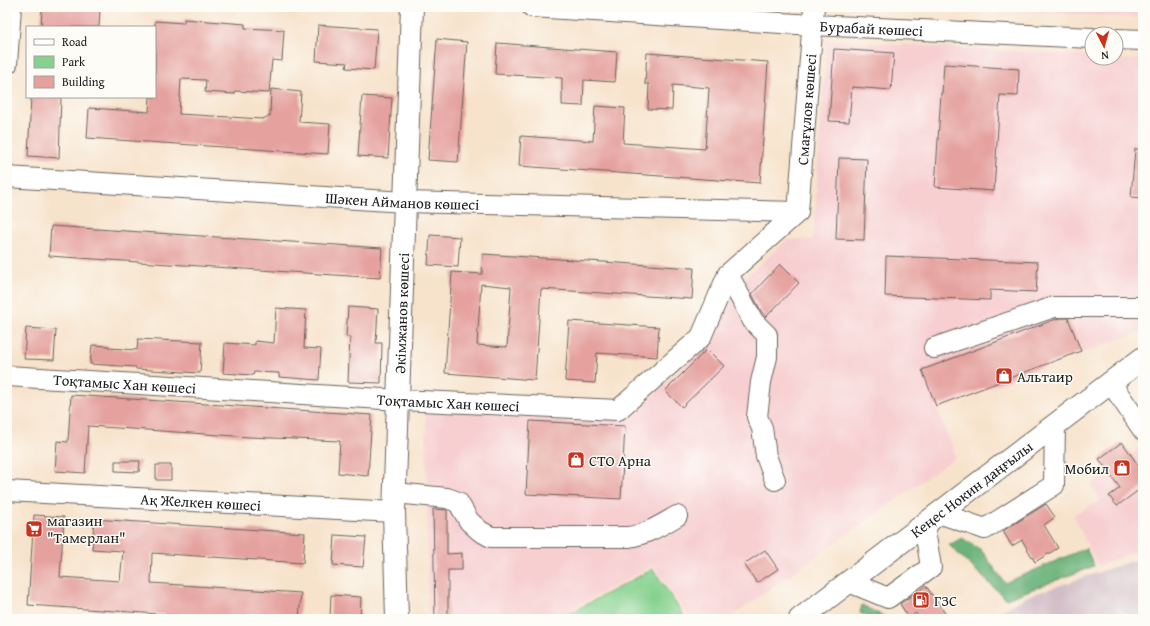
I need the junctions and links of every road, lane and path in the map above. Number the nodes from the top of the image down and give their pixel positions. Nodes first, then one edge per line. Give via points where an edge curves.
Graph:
1 (11, 7) edge
2 (412, 7) edge
3 (532, 7) edge
4 (814, 16) edge
5 (1084, 37) edge
6 (1124, 39) edge
7 (1143, 40) edge
8 (7, 64) edge
9 (7, 177) edge
10 (405, 202) junction
11 (798, 212) junction
12 (728, 274) junction
13 (1143, 307) edge
14 (934, 348) dead end
15 (1143, 358) edge
16 (7, 376) edge
17 (1111, 383) junction
18 (399, 400) junction
19 (1055, 425) junction
20 (1143, 430) edge
21 (775, 480) dead end
22 (7, 491) edge
23 (395, 503) junction
24 (677, 516) dead end
25 (932, 519) junction
26 (849, 582) junction
27 (397, 619) edge
28 (800, 619) edge

1 - 8 street
2 - 10 main road, Әкімжанов көшесі
3 - 4 street, Бурабай көшесі
4 - 5 street, Бурабай көшесі
4 - 11 street, Смағұлов көшесі
6 - 7 street
9 - 10 street, Шәкен Айманов көшесі
10 - 11 street, Шәкен Айманов көшесі
10 - 18 main road, Әкімжанов көшесі
11 - 12 street, Тоқтамыс Хан көшесі
12 - 18 street, Тоқтамыс Хан көшесі via 701,337 618,410
12 - 21 street via 753,321 767,335 767,357 757,416 762,428 766,456
13 - 14 street via 1054,307
15 - 17 main road, Кеңес Нокин даңғылы
16 - 18 street, Тоқтамыс Хан көшесі
17 - 19 main road, Кеңес Нокин даңғылы
17 - 20 street
18 - 23 main road, Әкімжанов көшесі
19 - 25 main road, Кеңес Нокин даңғылы
19 - 25 street via 1054,485 985,529
22 - 23 street, Ақ Желкен көшесі
23 - 24 street, Ақ Желкен көшесі via 447,498 458,502 469,521 491,537 639,536
23 - 27 main road, Әкімжанов көшесі
25 - 26 main road, Кеңес Нокин даңғылы
25 - 26 street via 931,567 888,598
26 - 28 main road, Кеңес Нокин даңғылы

